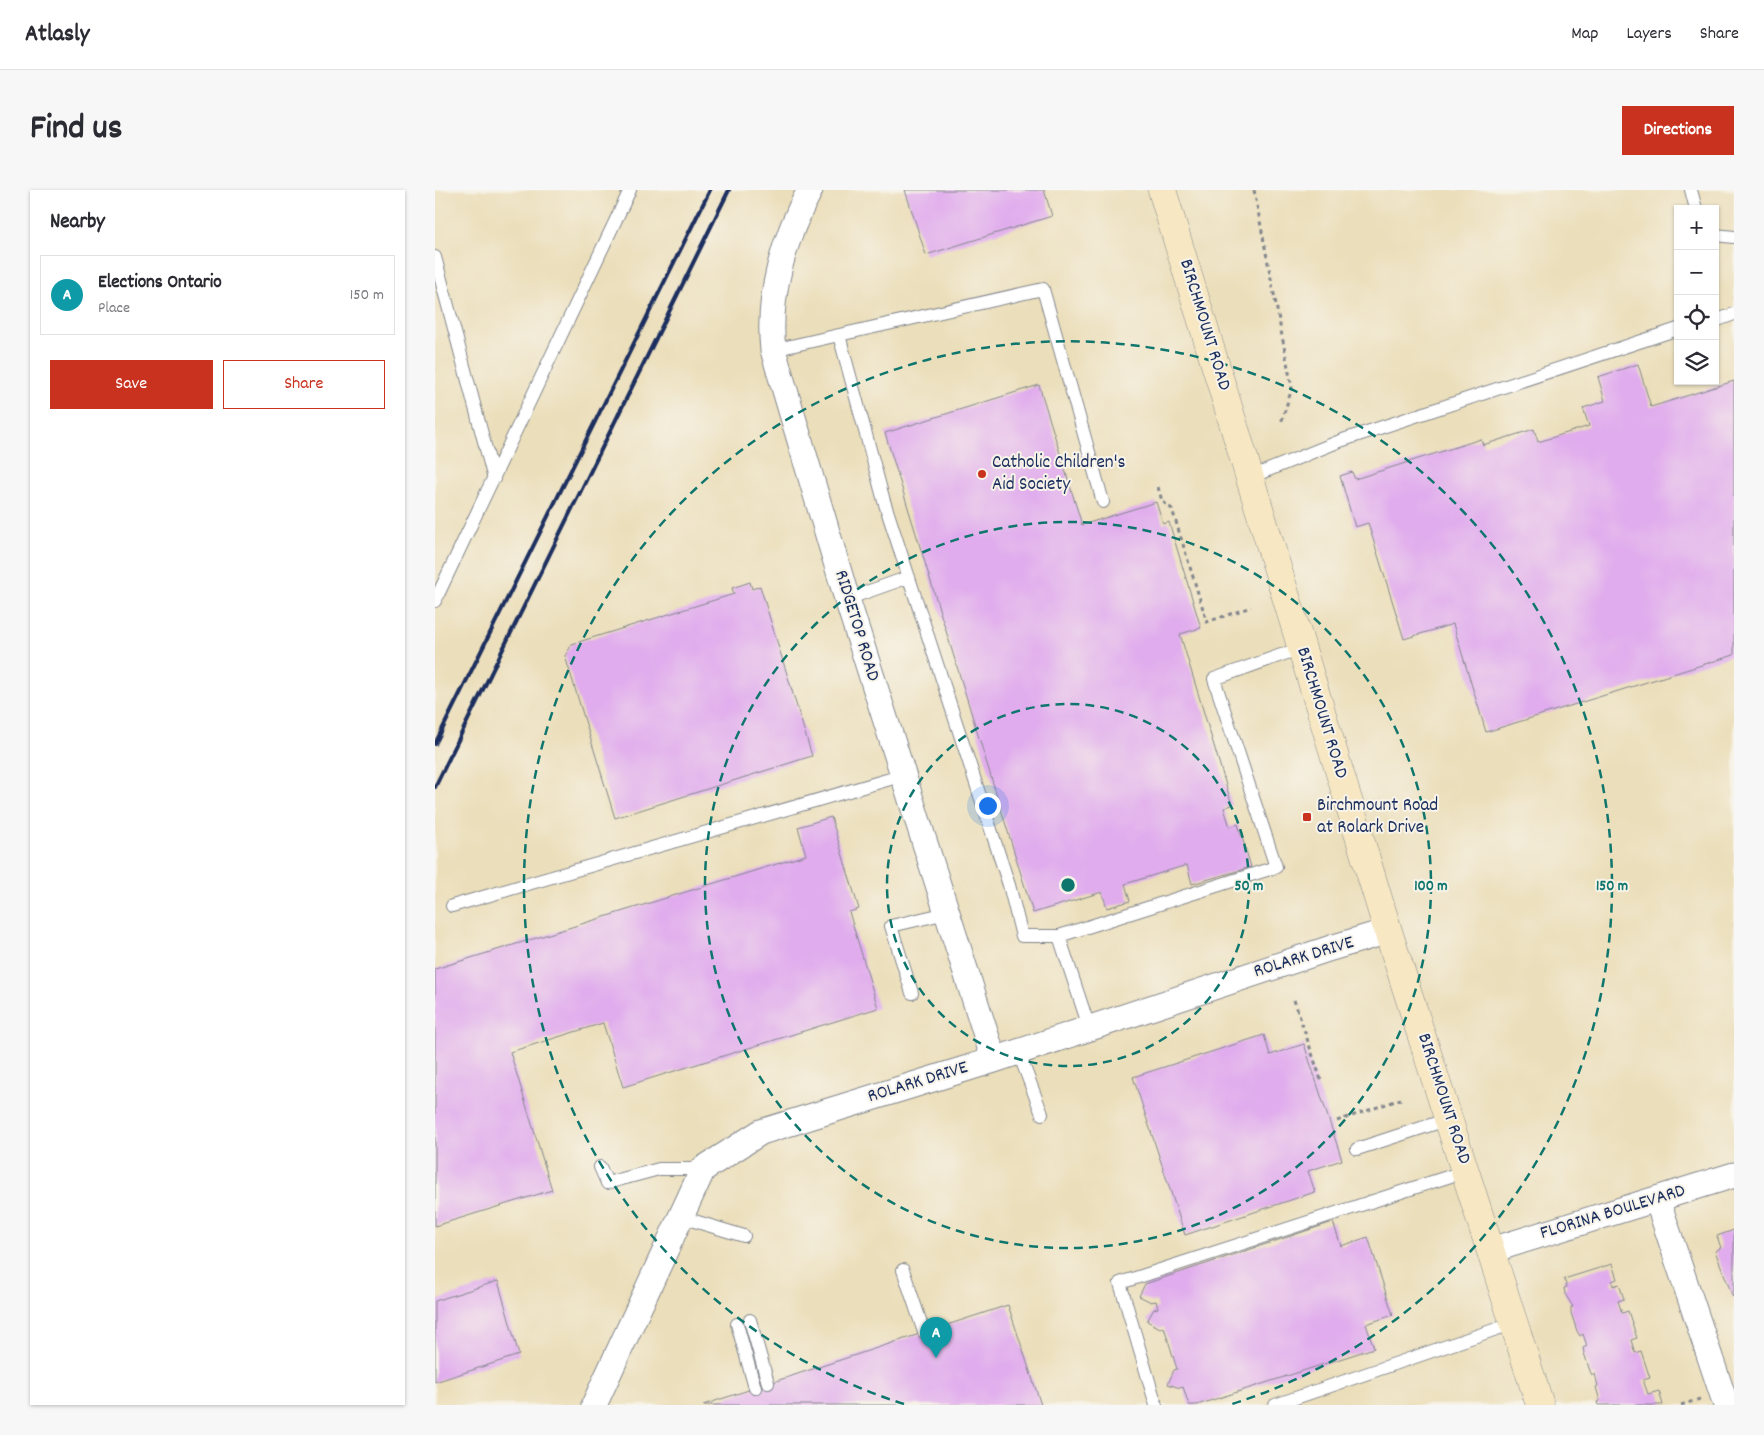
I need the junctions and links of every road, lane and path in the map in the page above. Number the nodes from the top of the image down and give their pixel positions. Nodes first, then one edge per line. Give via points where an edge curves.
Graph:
1 (630, 190) edge
2 (809, 190) edge
3 (1162, 190) edge
4 (1255, 190) edge
5 (1691, 190) edge
6 (1695, 205) edge
7 (1719, 235) edge
8 (1734, 237) edge
9 (435, 257) edge
10 (1734, 314) edge
11 (1719, 320) edge
12 (1674, 331) edge
13 (839, 335) junction
14 (773, 350) junction
15 (1281, 422) dead end
16 (1251, 477) junction
17 (494, 479) junction
18 (1158, 487) dead end
19 (1103, 502) dead end
20 (909, 577) junction
21 (847, 599) junction
22 (435, 601) edge
23 (1251, 607) dead end
24 (1301, 648) junction
25 (904, 775) junction
26 (452, 906) dead end
27 (947, 913) junction
28 (1388, 932) junction
29 (1059, 936) junction
30 (911, 993) dead end
31 (1294, 1000) dead end
32 (1089, 1028) junction
33 (1018, 1051) junction
34 (994, 1060) junction
35 (1322, 1083) dead end
36 (1401, 1099) dead end
37 (1042, 1114) dead end
38 (1449, 1119) junction
39 (1337, 1122) dead end
40 (1357, 1149) dead end
41 (600, 1167) dead end
42 (703, 1169) junction
43 (1466, 1171) junction
44 (1734, 1175) edge
45 (1657, 1199) junction
46 (681, 1217) junction
47 (744, 1236) dead end
48 (1492, 1250) junction
49 (903, 1270) dead end
50 (751, 1320) dead end
51 (1515, 1323) junction
52 (737, 1324) dead end
53 (923, 1332) dead end
54 (768, 1383) dead end
55 (755, 1388) dead end
56 (594, 1405) edge
57 (1156, 1405) edge
58 (1275, 1405) edge
59 (1540, 1405) edge
60 (1726, 1405) edge

1 - 17 lane
2 - 14 street, RIDGETOP ROAD via 787,241 778,274 773,310
3 - 16 main road, BIRCHMOUNT ROAD
4 - 15 path via 1292,388
5 - 6 lane
7 - 8 lane
9 - 17 lane
10 - 11 lane
12 - 16 lane via 1340,442
13 - 14 lane
13 - 19 lane via 1043,289
13 - 20 lane via 884,501
14 - 21 street, RIDGETOP ROAD
16 - 24 main road, BIRCHMOUNT ROAD
17 - 22 lane
18 - 23 path via 1162,501 1172,509 1207,622
20 - 21 lane
20 - 29 lane via 1009,885 1022,936
21 - 25 street, RIDGETOP ROAD
24 - 28 main road, BIRCHMOUNT ROAD
24 - 29 lane via 1214,679 1276,867
25 - 26 lane
25 - 27 street, RIDGETOP ROAD
27 - 30 lane via 891,926
27 - 34 street, RIDGETOP ROAD
28 - 32 street, ROLARK DRIVE
28 - 38 main road, BIRCHMOUNT ROAD
29 - 32 lane
31 - 35 path
32 - 33 street, ROLARK DRIVE
33 - 34 street, ROLARK DRIVE
33 - 37 lane
34 - 42 street, ROLARK DRIVE via 761,1132
36 - 39 path
38 - 40 lane
38 - 43 main road, BIRCHMOUNT ROAD
41 - 42 lane via 607,1183 659,1170
42 - 46 street
43 - 48 main road, BIRCHMOUNT ROAD
43 - 57 lane via 1120,1283
44 - 45 street, FLORINA BOULEVARD
45 - 48 street, FLORINA BOULEVARD
45 - 60 street
46 - 47 lane
46 - 56 street
48 - 51 main road, BIRCHMOUNT ROAD
49 - 53 lane
50 - 54 lane
51 - 58 lane
51 - 59 main road, BIRCHMOUNT ROAD
52 - 55 lane

